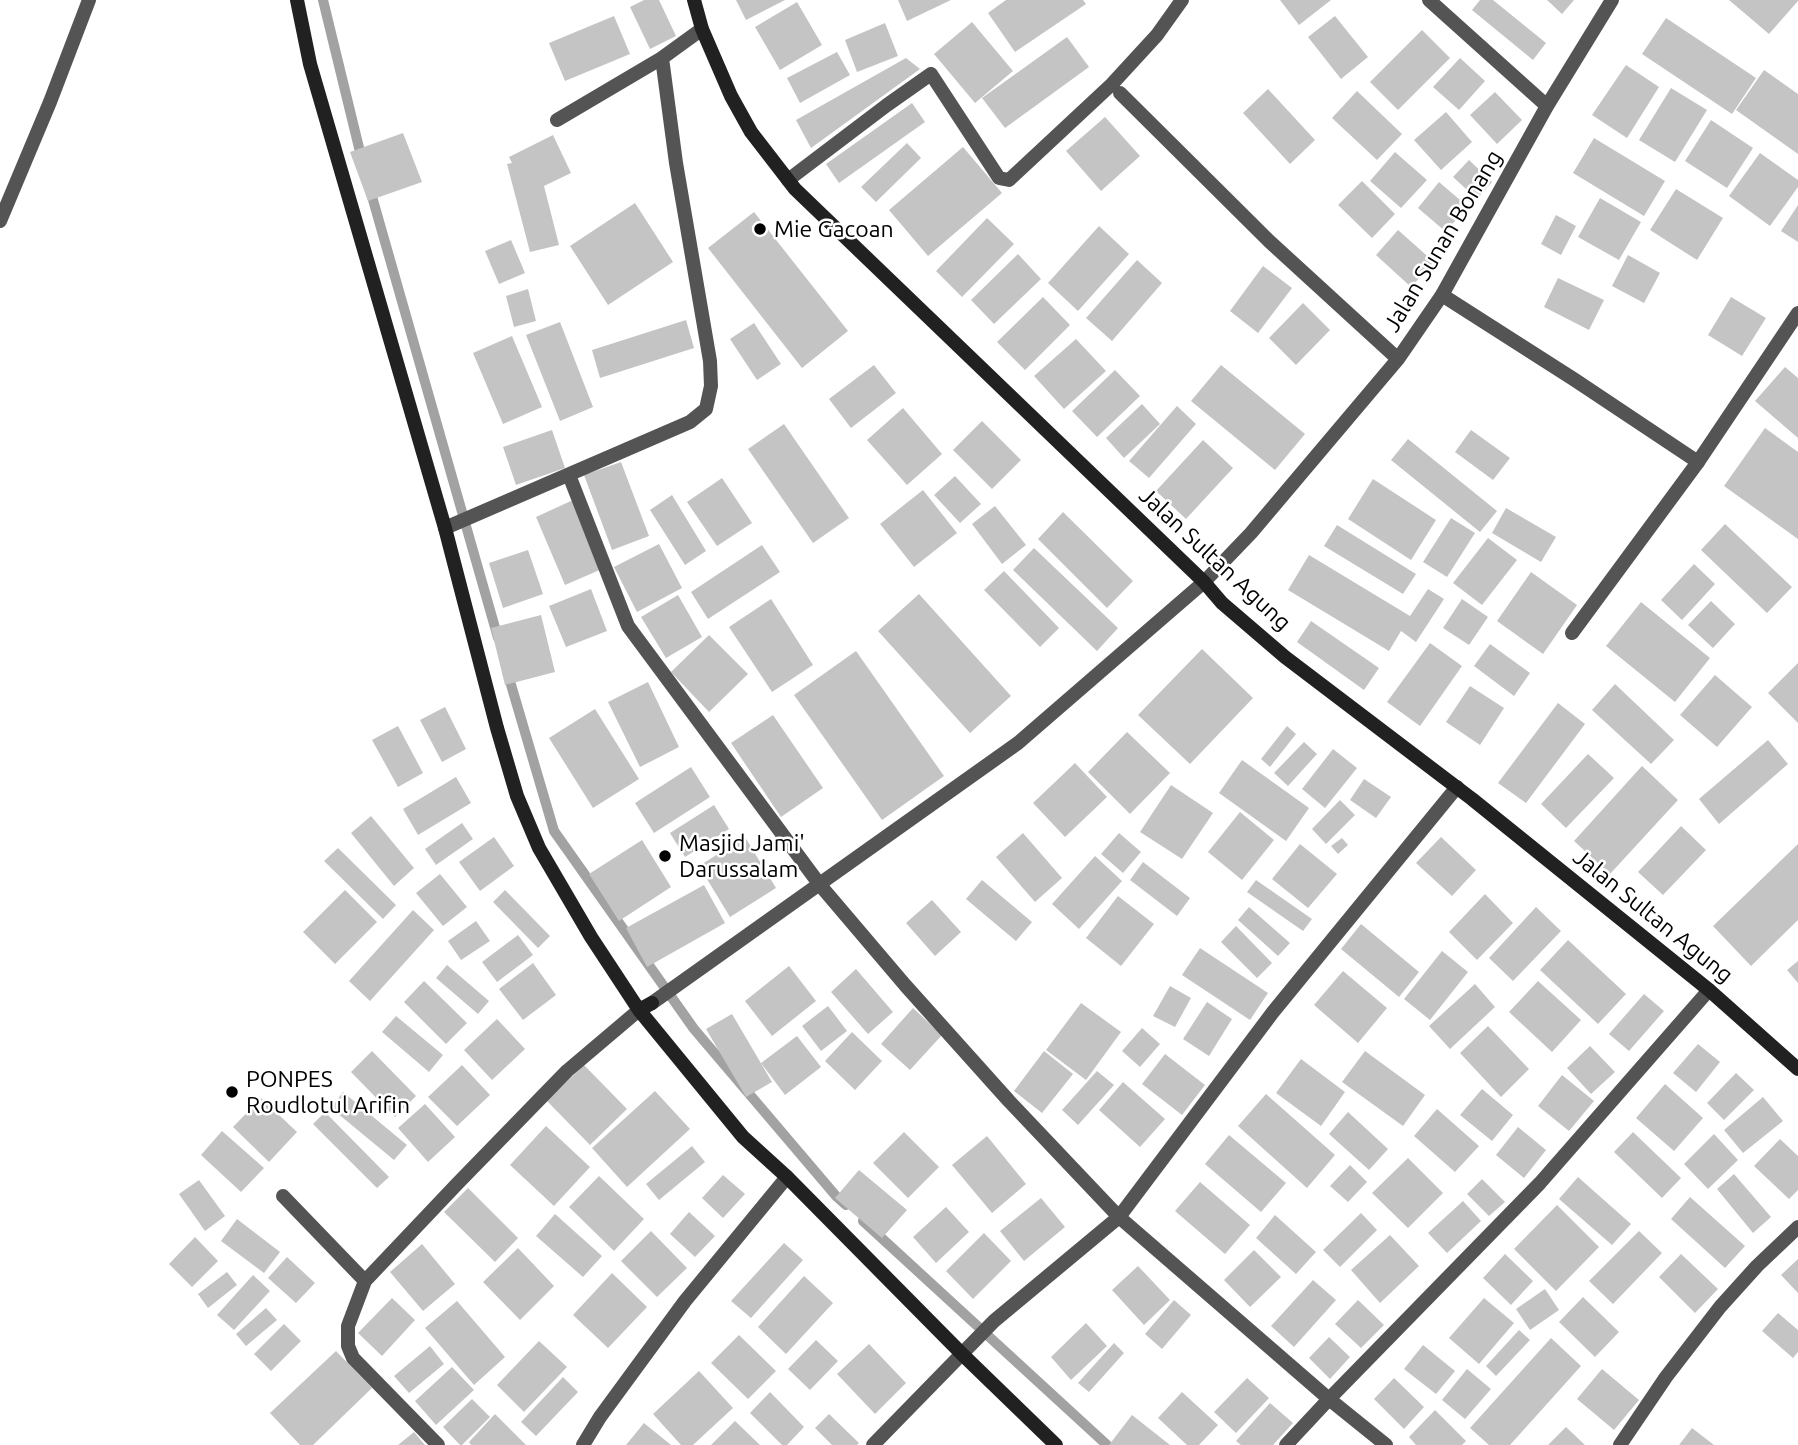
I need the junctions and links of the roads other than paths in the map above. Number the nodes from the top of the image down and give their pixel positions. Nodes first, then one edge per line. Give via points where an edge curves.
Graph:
1 (89, 0) edge
2 (297, 0) edge
3 (694, 0) edge
4 (1182, 0) edge
5 (1429, 0) edge
6 (1612, 0) edge
7 (702, 29) junction
8 (663, 58) junction
9 (1116, 88) junction
10 (1547, 106) junction
11 (557, 120) dead end
12 (788, 180) junction
13 (0, 221) edge
14 (1442, 295) junction
15 (1795, 323) edge
16 (1398, 359) junction
17 (1698, 462) junction
18 (569, 475) junction
19 (445, 528) junction
20 (1204, 582) junction
21 (1572, 633) dead end
22 (1457, 787) junction
23 (820, 885) junction
24 (1709, 990) junction
25 (645, 1006) junction
26 (1798, 1069) edge
27 (787, 1177) junction
28 (284, 1196) dead end
29 (1119, 1217) junction
30 (1798, 1227) edge
31 (365, 1281) junction
32 (968, 1349) junction
33 (1329, 1399) junction
34 (438, 1445) edge
35 (583, 1445) edge
36 (873, 1445) edge
37 (1056, 1445) edge
38 (1286, 1445) edge
39 (1386, 1445) edge
40 (1620, 1445) edge

1 - 13 street
2 - 19 main road via 310,64
3 - 7 main road, Jalan Sultan Agung
4 - 9 street
5 - 10 street
6 - 10 street, Jalan Sunan Bonang
7 - 8 street
7 - 12 main road, Jalan Sultan Agung via 751,132
8 - 11 street
8 - 18 street via 710,361 706,409 690,422
9 - 12 street via 1009,180 999,178 931,74
9 - 16 street via 1269,241
10 - 14 street, Jalan Sunan Bonang
12 - 20 main road, Jalan Sultan Agung
14 - 16 street, Jalan Sunan Bonang
14 - 17 street
15 - 17 street
16 - 20 street, Jalan Sunan Bonang
17 - 21 street
18 - 19 street
18 - 23 street via 628,626
19 - 25 main road via 517,796 539,848 591,937
20 - 22 main road, Jalan Sultan Agung via 1285,657
20 - 23 street, Jalan Sunan Bonang via 1018,743
22 - 24 main road, Jalan Sultan Agung
22 - 29 street via 1273,1013
23 - 25 street, Jalan Sunan Bonang
23 - 29 street via 1000,1091
24 - 26 main road, Jalan Sultan Agung
24 - 33 street via 1540,1183
25 - 27 main road via 743,1137
25 - 31 street, Jalan Sunan Bonang via 567,1071
27 - 32 main road
27 - 35 street via 685,1301
28 - 31 street
29 - 32 street via 994,1321
29 - 33 street
30 - 40 street via 1720,1307
31 - 34 street via 348,1326 348,1346 353,1357
32 - 36 street
32 - 37 main road
33 - 38 street
33 - 39 street

